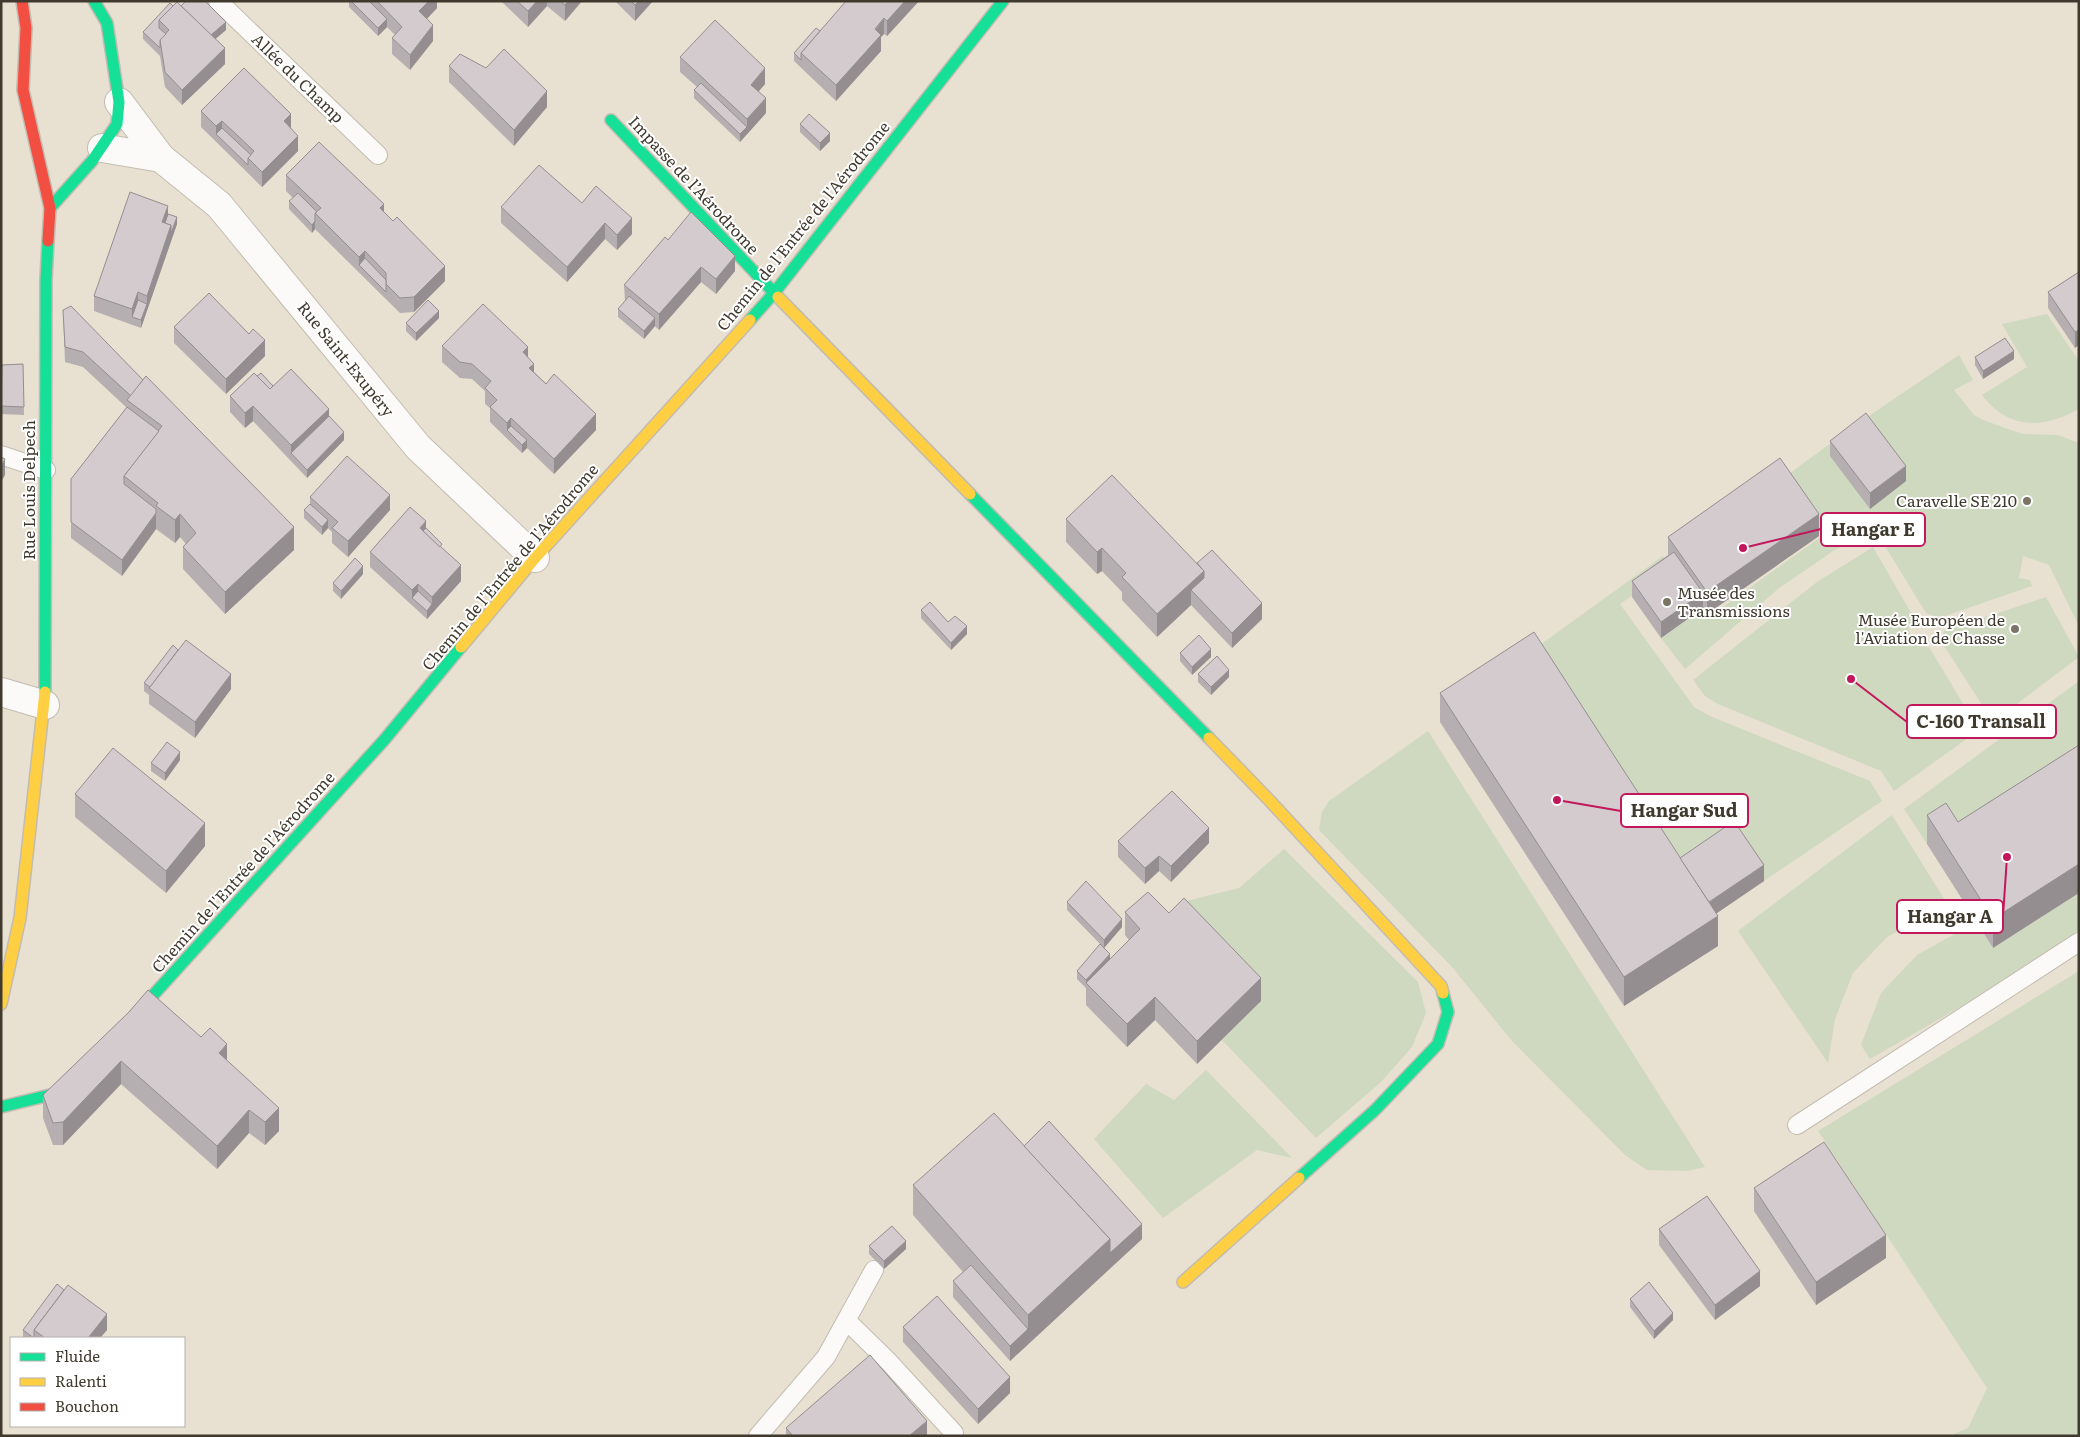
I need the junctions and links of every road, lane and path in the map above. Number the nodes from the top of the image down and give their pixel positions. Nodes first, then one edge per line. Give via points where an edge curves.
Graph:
1 (22, 1) edge
2 (94, 1) edge
3 (218, 1) edge
4 (1002, 2) edge
5 (34, 10) dead end
6 (26, 28) junction
7 (119, 102) junction
8 (611, 120) dead end
9 (36, 142) junction
10 (97, 154) junction
11 (378, 155) dead end
12 (48, 157) dead end
13 (161, 158) junction
14 (69, 169) dead end
15 (50, 208) junction
16 (774, 293) junction
17 (1, 455) edge
18 (46, 470) junction
19 (535, 558) junction
20 (1, 692) edge
21 (45, 705) junction
22 (2079, 942) edge
23 (1, 1004) edge
24 (117, 1033) edge
25 (78, 1071) edge
26 (1, 1107) edge
27 (1798, 1126) dead end
28 (874, 1270) dead end
29 (1183, 1282) dead end
30 (847, 1322) junction
31 (954, 1433) dead end
32 (758, 1436) edge

1 - 6 street
2 - 7 street via 107,23
3 - 11 lane, Allée du Champ
4 - 16 street, Chemin de l'Entrée de l'Aérodrome
5 - 6 street
6 - 9 street, Rue Louis Delpech via 23,90
7 - 10 street via 117,124
7 - 13 street, Rue Saint-Exupéry
8 - 16 street, Impasse de l’Aérodrome
9 - 12 street
9 - 15 street, Rue Louis Delpech
10 - 13 street
10 - 14 street
10 - 15 street
13 - 19 street, Rue Saint-Exupéry via 219,205 418,447
15 - 18 street, Rue Louis Delpech via 46,280
16 - 19 street, Chemin de l'Entrée de l'Aérodrome
16 - 29 street, Impasse de l’Aérodrome via 1270,801 1441,986 1448,1012 1438,1044 1375,1110
17 - 18 lane
18 - 21 street, Rue Louis Delpech
19 - 24 street, Chemin de l'Entrée de l'Aérodrome via 385,739
20 - 21 street
21 - 23 street, Rue Louis Delpech via 20,918
22 - 27 lane
25 - 26 street via 54,1094
28 - 30 lane
30 - 31 lane
30 - 32 lane via 826,1357

